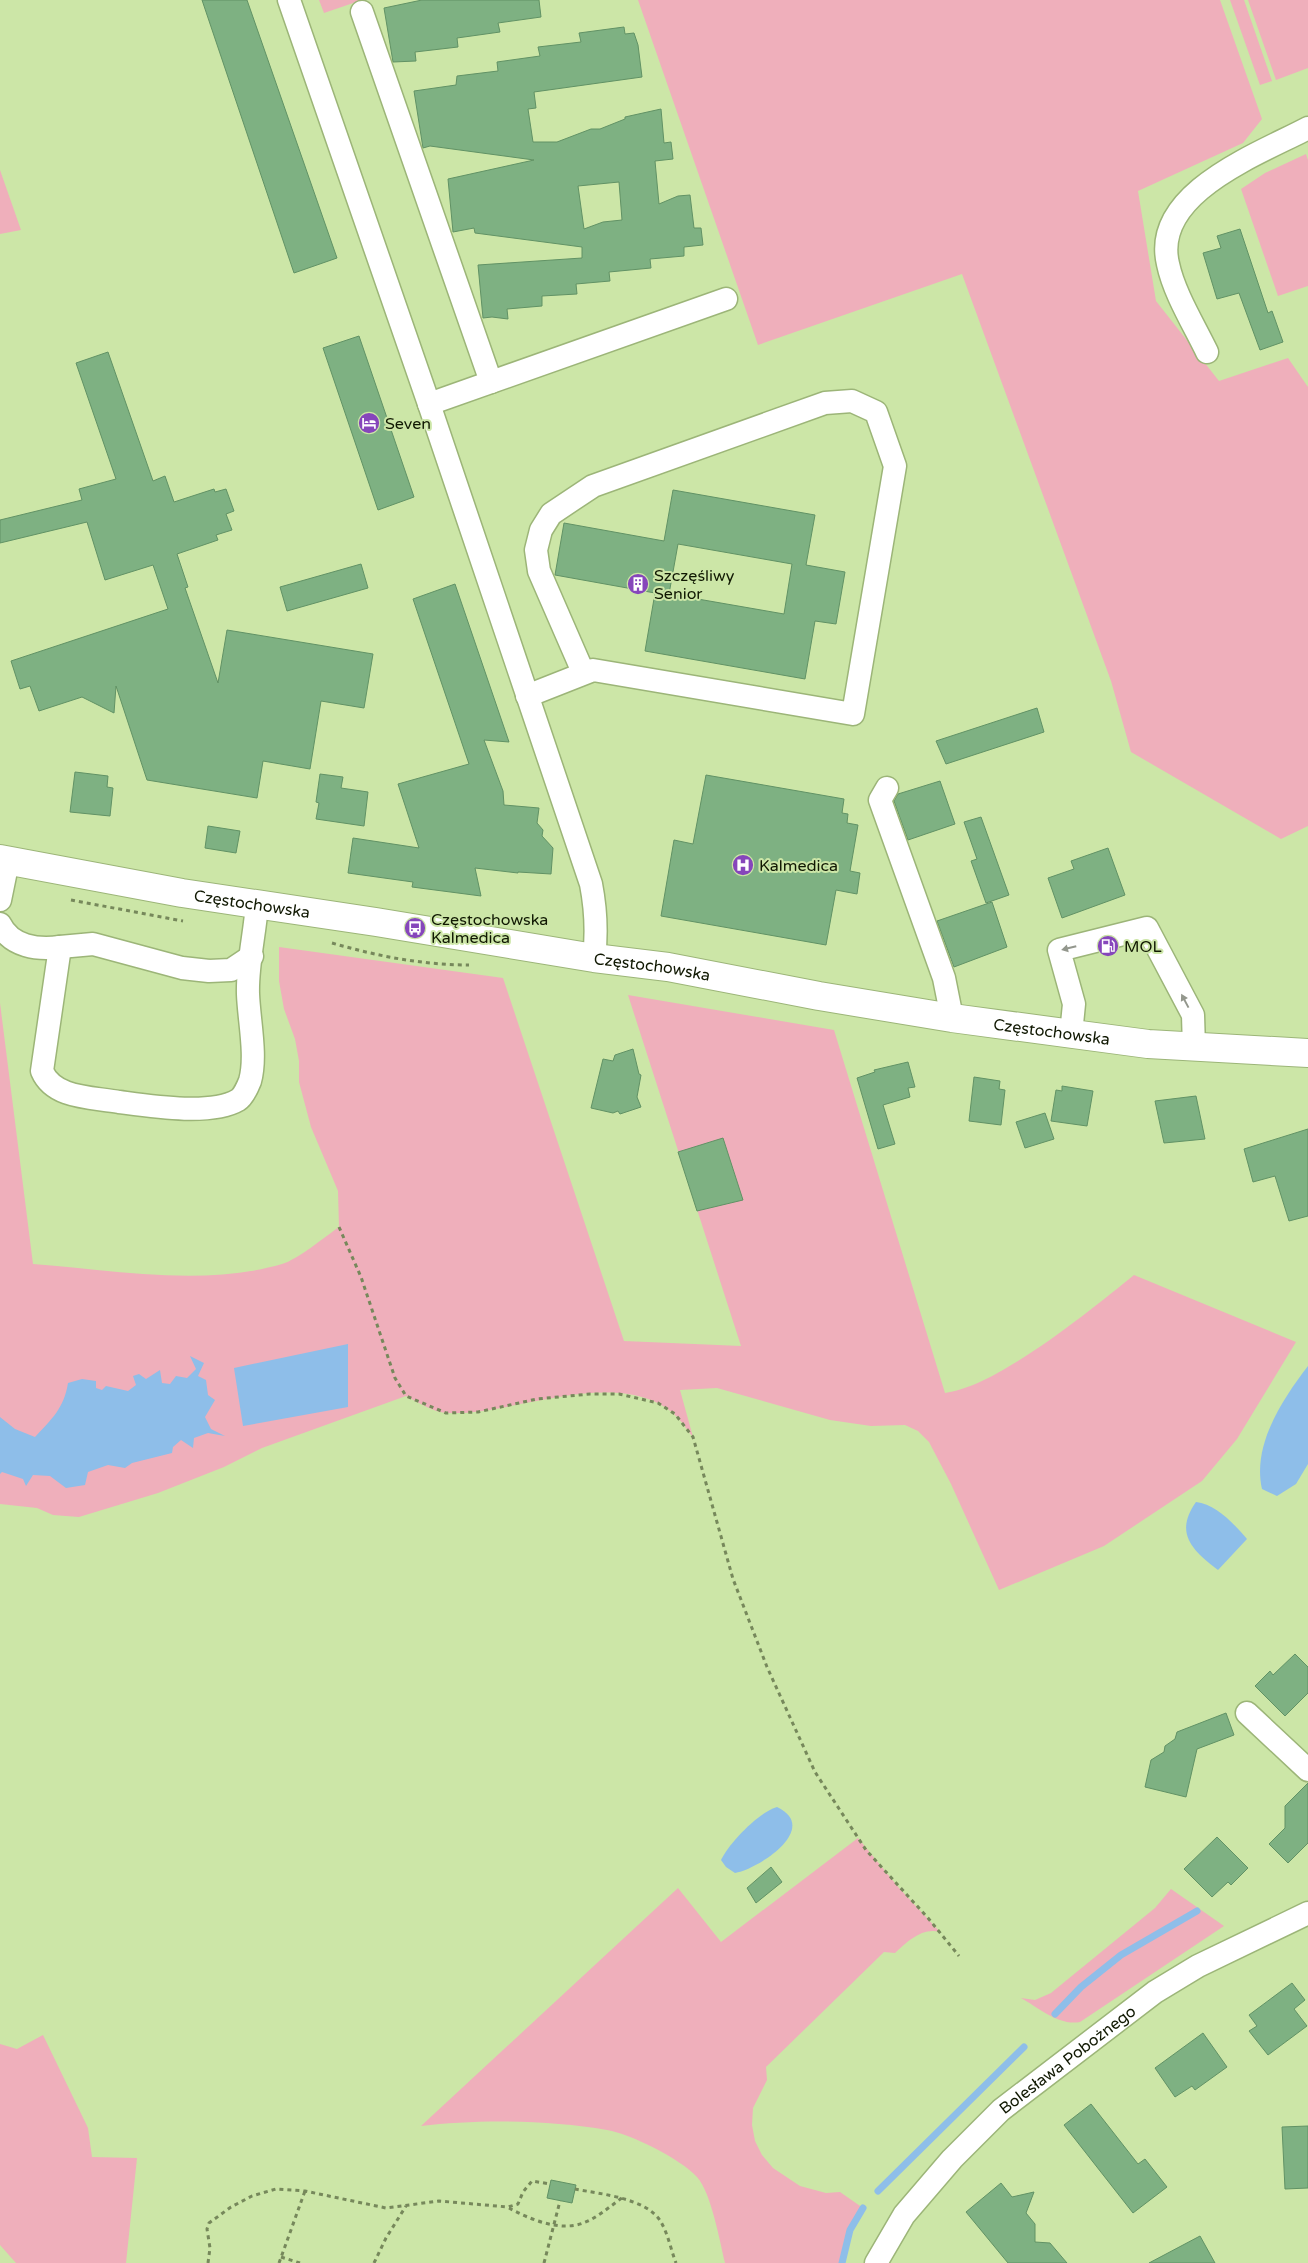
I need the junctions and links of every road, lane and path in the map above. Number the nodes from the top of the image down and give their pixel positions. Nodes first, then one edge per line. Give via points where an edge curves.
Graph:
1 (289, 0) edge
2 (362, 12) dead end
3 (1308, 128) edge
4 (726, 299) dead end
5 (1207, 352) dead end
6 (491, 382) junction
7 (429, 404) junction
8 (583, 672) junction
9 (527, 696) junction
10 (887, 788) dead end
11 (4, 860) edge
12 (0, 900) edge
13 (257, 904) junction
14 (0, 924) edge
15 (60, 947) junction
16 (252, 956) junction
17 (594, 958) junction
18 (952, 1018) junction
19 (1071, 1034) junction
20 (1194, 1048) junction
21 (1308, 1053) edge
22 (339, 1227) dead end
23 (1248, 1713) dead end
24 (1308, 1770) edge
25 (1308, 1913) edge
26 (959, 1956) dead end
27 (550, 2184) dead end
28 (575, 2189) dead end
29 (305, 2190) junction
30 (622, 2198) junction
31 (560, 2201) dead end
32 (406, 2206) junction
33 (508, 2207) junction
34 (555, 2224) junction
35 (281, 2257) junction
36 (208, 2263) edge
37 (279, 2263) edge
38 (300, 2263) edge
39 (374, 2263) edge
40 (544, 2263) edge
41 (676, 2263) edge
42 (876, 2263) edge

1 - 7 street
2 - 6 street
3 - 5 street via 1212,180 1180,209 1169,230 1168,265
4 - 6 street
6 - 7 street
7 - 9 street
8 - 8 street via 593,670 853,714 895,466 876,412 852,401 824,403 593,486 551,514 541,530 536,550 539,571
8 - 9 street
9 - 17 street via 591,884 596,907
10 - 18 street via 880,800 944,978
11 - 12 street
11 - 13 main road, Częstochowska
13 - 16 street
13 - 17 main road, Częstochowska
14 - 15 street via 9,938 18,942
15 - 16 street via 93,944 182,968 209,971 231,970
15 - 16 street via 42,1072 47,1082 58,1090 73,1094 146,1106 205,1108 225,1106 240,1099 250,1081 252,1045 248,992
17 - 18 main road, Częstochowska via 668,967
18 - 19 main road, Częstochowska
19 - 20 main road, Częstochowska
20 -> 19 street via 1193,1015 1147,928 1059,950 1074,1004
20 - 21 main road, Częstochowska
22 - 26 path via 361,1277 395,1378 406,1396 446,1413 478,1412 537,1399 619,1394 658,1403 675,1414 693,1438 734,1580 767,1667 815,1772 866,1850
23 - 24 street
25 - 42 street, Bolesława Pobożnego via 1198,1966 1155,1992 1001,2110 952,2158 904,2215
27 - 33 path via 532,2181 518,2204
28 - 30 path
29 - 32 path via 377,2207
29 - 35 path
29 - 36 path via 264,2192 230,2207 215,2218 207,2229
30 - 34 path via 582,2224
30 - 41 path via 648,2210 660,2220
31 - 34 path
32 - 33 path via 439,2201
32 - 39 path
33 - 34 path via 529,2218
34 - 40 path
35 - 37 path
35 - 38 path

